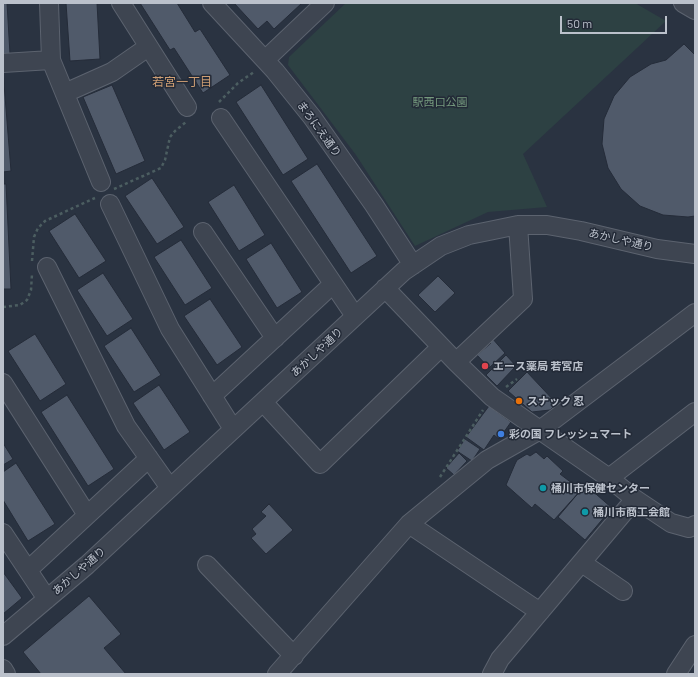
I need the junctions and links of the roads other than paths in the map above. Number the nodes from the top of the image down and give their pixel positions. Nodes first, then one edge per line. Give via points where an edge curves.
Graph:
1 (49, 3) edge
2 (121, 3) edge
3 (212, 3) edge
4 (325, 3) edge
5 (683, 3) edge
6 (695, 10) edge
7 (148, 47) junction
8 (51, 60) junction
9 (265, 60) junction
10 (3, 63) edge
11 (65, 93) junction
12 (219, 112) road end
13 (188, 114) road end
14 (518, 225) junction
15 (203, 232) dead end
16 (695, 254) edge
17 (413, 265) junction
18 (46, 267) dead end
19 (333, 284) junction
20 (385, 288) junction
21 (695, 313) edge
22 (355, 316) junction
23 (275, 338) junction
24 (442, 347) junction
25 (456, 362) junction
26 (3, 383) edge
27 (212, 396) junction
28 (263, 402) junction
29 (695, 412) edge
30 (234, 429) junction
31 (540, 430) junction
32 (149, 458) junction
33 (609, 478) junction
34 (170, 488) junction
35 (634, 499) junction
36 (88, 515) junction
37 (409, 524) junction
38 (695, 525) edge
39 (3, 533) edge
40 (582, 563) junction
41 (207, 565) dead end
42 (28, 570) junction
43 (624, 591) dead end
44 (47, 599) junction
45 (540, 612) junction
46 (3, 636) edge
47 (695, 645) edge
48 (294, 656) junction
49 (3, 669) edge
50 (6, 674) edge
51 (277, 674) edge
52 (492, 674) edge
53 (676, 674) edge

1 - 8 street
2 - 7 street
3 - 9 street, まろにえ通り
4 - 9 street
5 - 6 street
7 - 11 street via 112,72
7 - 13 street
8 - 10 street
8 - 11 street
9 - 17 street, まろにえ通り via 312,118
11 - 27 street via 104,194 170,329
12 - 19 street
14 - 16 street, あかしや通り via 554,226 657,249
14 - 17 street, あかしや通り via 469,235 441,246
14 - 25 street via 523,299
15 - 23 street
17 - 20 street, あかしや通り
18 - 32 street via 126,426
19 - 22 street
19 - 23 street
20 - 22 street, あかしや通り
20 - 24 street
21 - 31 street
22 - 28 street, あかしや通り
23 - 27 street
24 - 25 street
24 - 28 street via 320,464
25 - 31 street via 492,397
26 - 36 street
27 - 30 street
28 - 30 street, あかしや通り
29 - 33 street
30 - 34 street, あかしや通り
31 - 33 street
31 - 37 street via 487,460
32 - 34 street
32 - 36 street
33 - 35 street
34 - 44 street, あかしや通り via 88,565
35 - 38 street via 671,523 689,528
35 - 40 street
36 - 42 street
37 - 45 street
37 - 48 street
39 - 42 street
40 - 43 street
40 - 45 street
41 - 48 street
42 - 44 street
44 - 46 street, あかしや通り
45 - 52 street via 500,659
47 - 53 street
48 - 51 street
49 - 50 street

